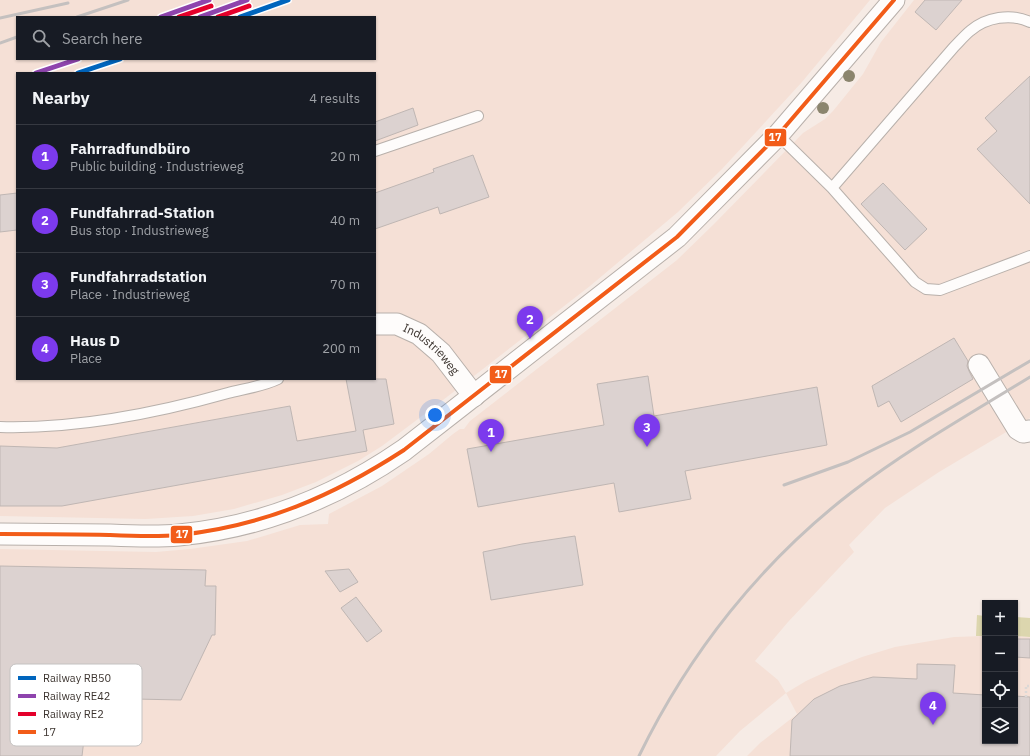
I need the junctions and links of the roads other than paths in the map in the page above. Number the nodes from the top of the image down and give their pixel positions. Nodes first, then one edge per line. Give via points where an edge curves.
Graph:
1 (894, 0) edge
2 (1030, 22) edge
3 (478, 116) dead end
4 (778, 135) junction
5 (376, 151) edge
6 (832, 188) junction
7 (1030, 256) edge
8 (376, 324) edge
9 (979, 365) dead end
10 (275, 380) edge
11 (474, 396) junction
12 (0, 427) edge
13 (1030, 431) edge
14 (0, 534) edge

1 - 4 street
2 - 6 lane via 1005,17 988,21 971,30
3 - 5 lane
4 - 6 lane
4 - 11 street via 677,237
6 - 7 lane via 915,282 926,289 940,290
8 - 11 street, Industrieweg via 398,324 419,334 441,353
9 - 13 street via 1018,429 1023,432
10 - 12 lane via 212,398 137,414 60,426
11 - 14 street via 404,450 364,476 304,506 263,520 179,535

